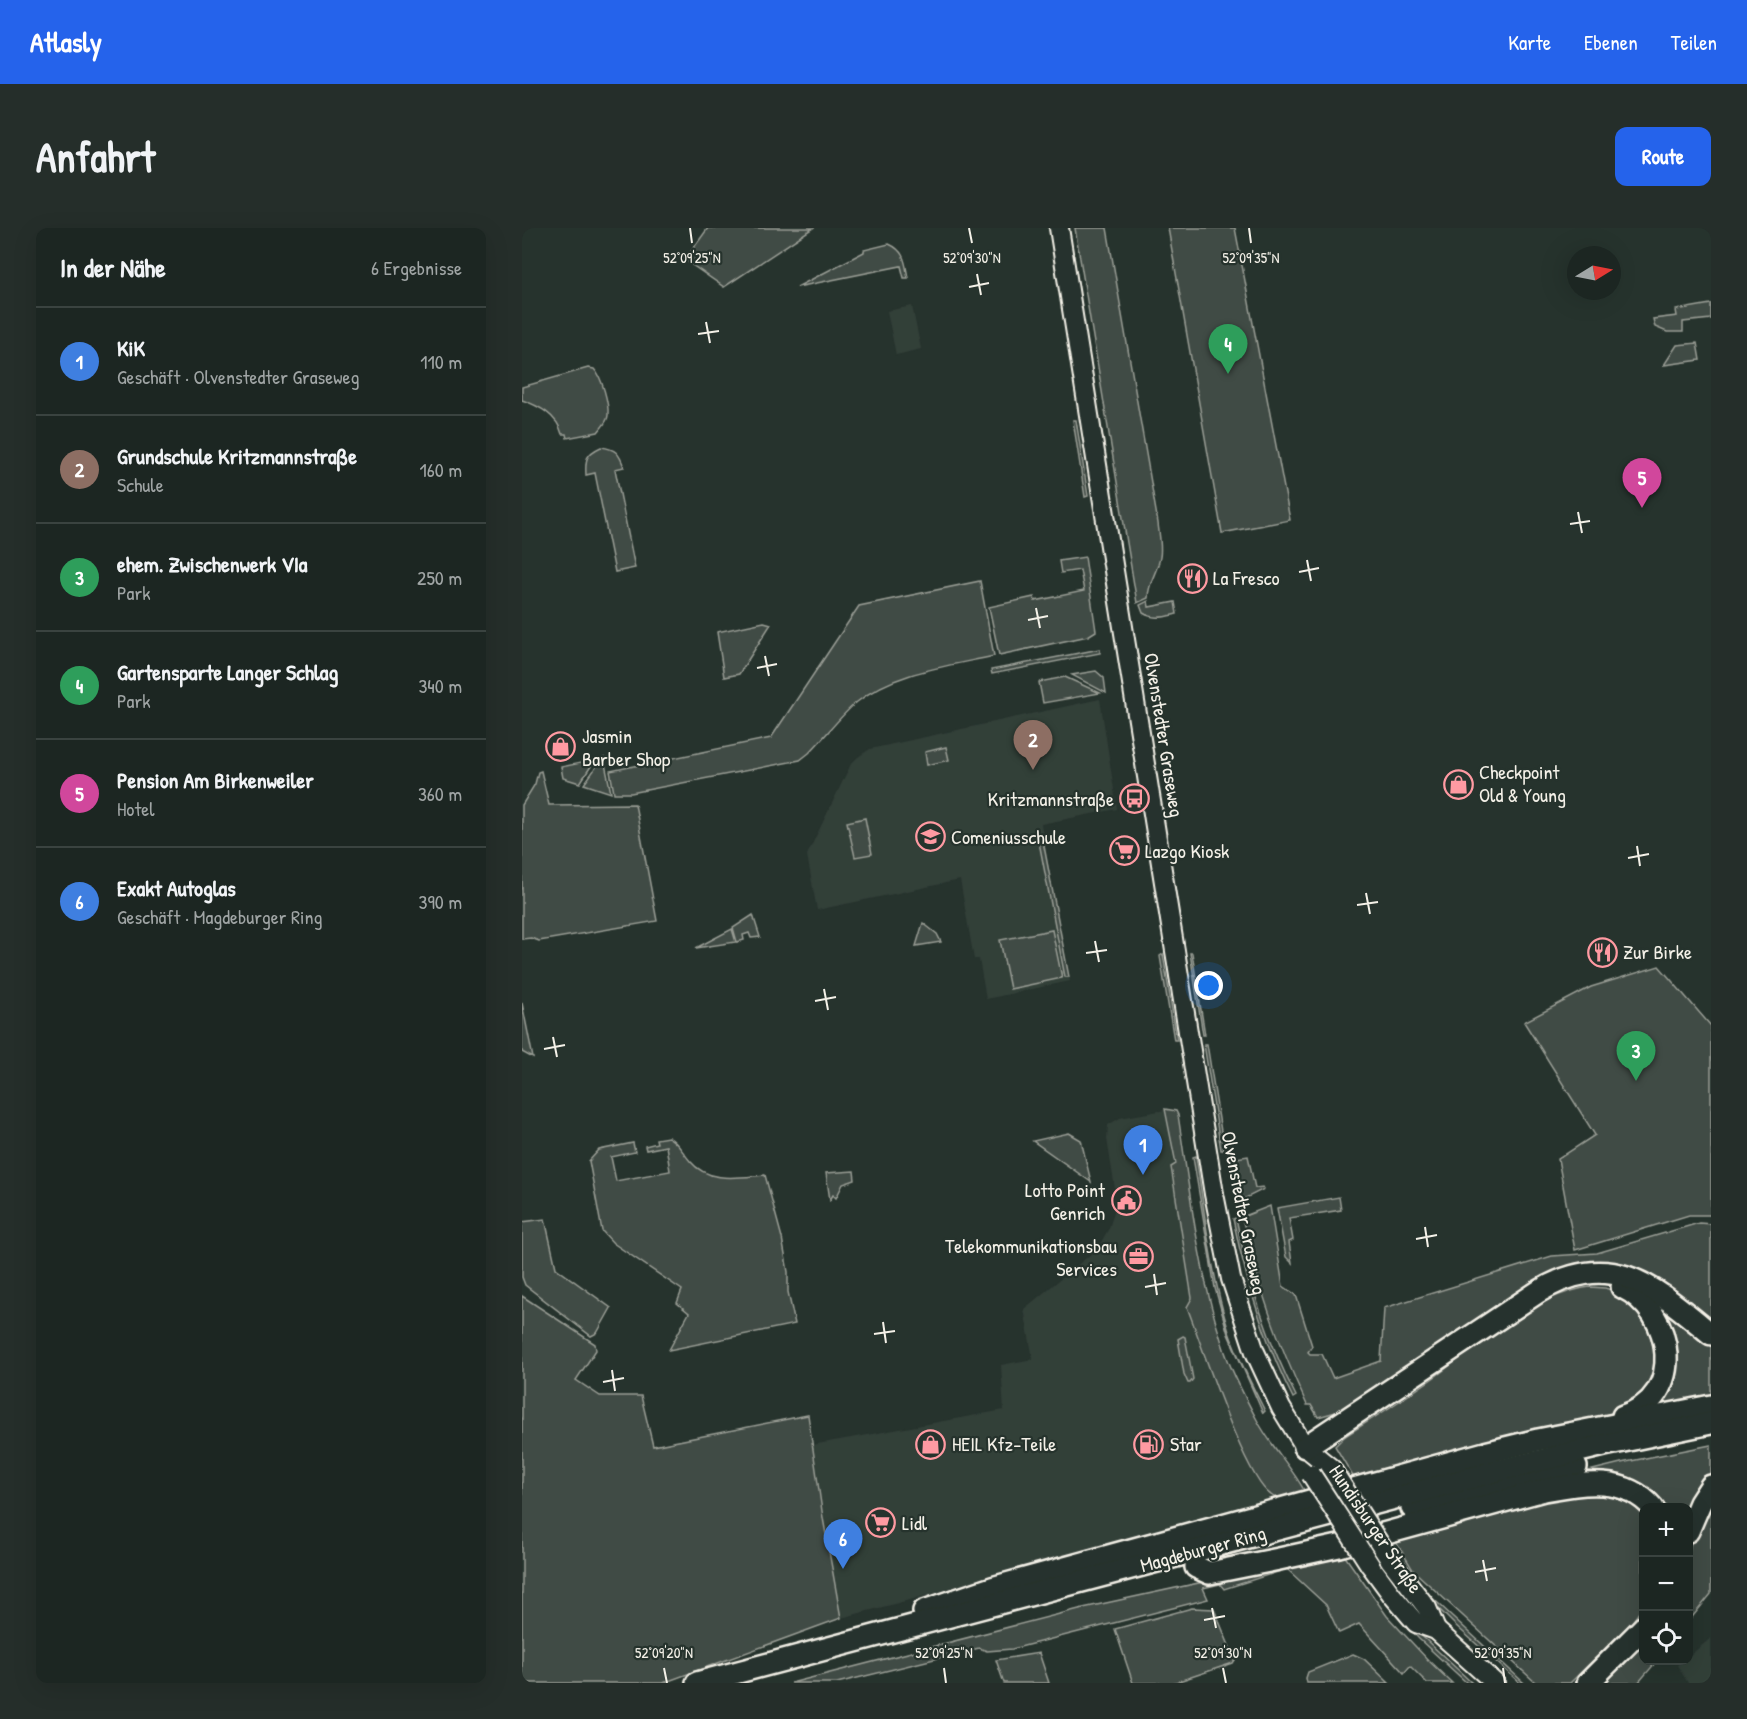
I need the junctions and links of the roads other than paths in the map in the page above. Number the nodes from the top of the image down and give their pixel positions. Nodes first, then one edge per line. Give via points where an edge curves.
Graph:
1 (1059, 228) edge
2 (1529, 1299) junction
3 (1711, 1334) edge
4 (1711, 1406) edge
5 (1711, 1423) edge
6 (1591, 1429) junction
7 (1711, 1438) edge
8 (1305, 1447) junction
9 (1711, 1486) edge
10 (1647, 1503) edge
11 (1693, 1521) edge
12 (1196, 1567) junction
13 (1436, 1630) junction
14 (1639, 1632) edge
15 (834, 1647) junction
16 (698, 1683) edge
17 (756, 1683) edge
18 (1495, 1683) edge
19 (1588, 1683) edge

1 - 8 main road, Olvenstedter Graseweg via 1228,1264 1255,1352 1281,1408
2 - 3 highway via 1573,1276 1616,1274 1658,1293
2 - 6 highway via 1581,1282 1605,1282 1641,1299 1659,1324 1666,1359 1653,1396 1637,1411 1604,1420
2 - 8 highway
4 - 6 highway
5 - 15 highway, Magdeburger Ring via 1489,1473
6 - 15 highway via 1496,1451 982,1591 843,1636
7 - 12 highway, Magdeburger Ring via 1497,1486
8 - 13 main road, Hundisburger Straße, bridge via 1331,1468 1390,1560 1427,1608
8 - 13 main road, Hundisburger Straße, bridge via 1311,1474 1370,1565 1416,1623
9 - 11 highway
10 - 12 highway via 1621,1486 1577,1484 1340,1546 1209,1573
12 - 17 highway, Magdeburger Ring
13 - 18 main road, Hundisburger Straße
14 - 19 highway
15 - 16 highway, Magdeburger Ring

